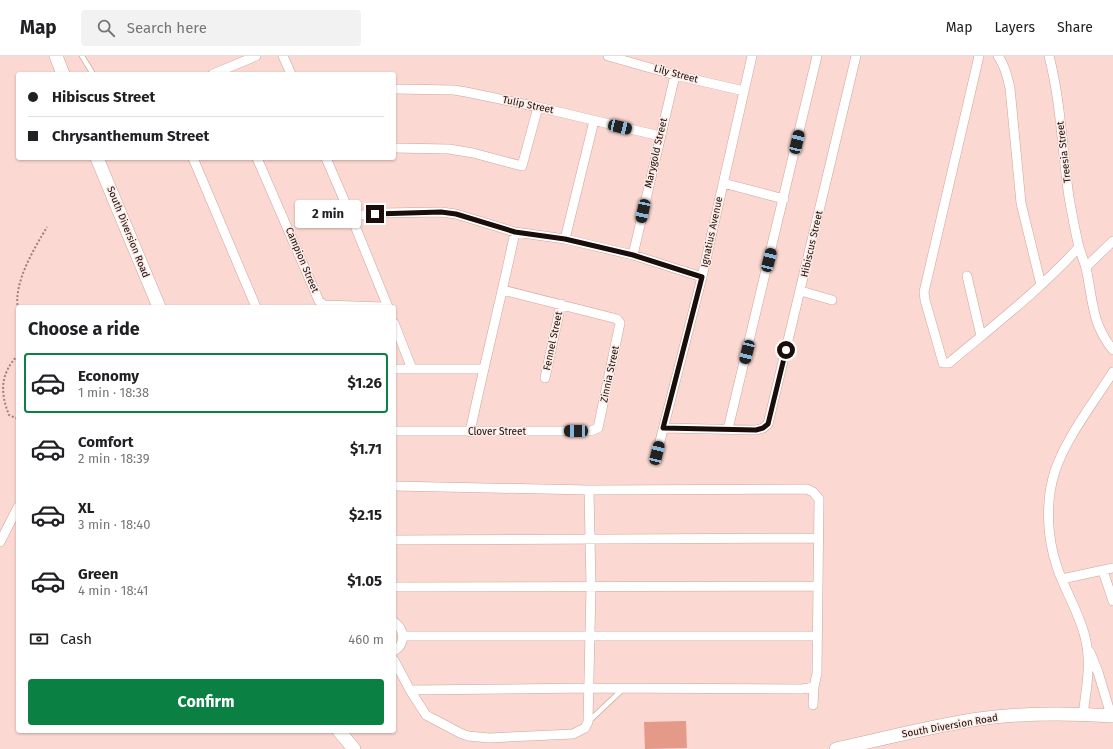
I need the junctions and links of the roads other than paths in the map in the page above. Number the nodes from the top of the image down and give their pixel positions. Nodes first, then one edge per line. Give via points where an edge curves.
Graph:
1 (56, 56) edge
2 (82, 56) edge
3 (256, 56) edge
4 (283, 56) edge
5 (608, 56) edge
6 (752, 56) edge
7 (817, 56) edge
8 (856, 56) edge
9 (979, 56) edge
10 (998, 56) edge
11 (1049, 56) edge
12 (62, 72) edge
13 (92, 72) edge
14 (218, 72) edge
15 (290, 72) edge
16 (675, 75) junction
17 (396, 89) edge
18 (744, 92) junction
19 (538, 107) junction
20 (594, 121) junction
21 (660, 136) junction
22 (396, 148) edge
23 (98, 160) edge
24 (194, 160) edge
25 (258, 160) edge
26 (327, 160) edge
27 (723, 183) junction
28 (784, 199) junction
29 (351, 216) junction
30 (515, 232) junction
31 (565, 239) junction
32 (1113, 241) edge
33 (1079, 247) junction
34 (633, 255) junction
35 (1086, 267) junction
36 (967, 276) dead end
37 (702, 277) junction
38 (1041, 285) junction
39 (503, 290) junction
40 (801, 290) junction
41 (832, 300) dead end
42 (561, 304) junction
43 (158, 305) edge
44 (255, 305) edge
45 (324, 305) edge
46 (387, 305) edge
47 (396, 328) edge
48 (982, 336) junction
49 (1113, 350) edge
50 (396, 369) edge
51 (412, 369) junction
52 (483, 369) junction
53 (1113, 372) edge
54 (546, 378) dead end
55 (598, 428) joint
56 (663, 428) junction
57 (728, 429) junction
58 (396, 431) edge
59 (470, 432) junction
60 (657, 453) dead end
61 (396, 486) edge
62 (589, 490) junction
63 (16, 511) edge
64 (818, 538) junction
65 (590, 539) junction
66 (396, 540) edge
67 (0, 542) edge
68 (1113, 568) edge
69 (1103, 571) junction
70 (1062, 579) junction
71 (818, 586) junction
72 (591, 587) junction
73 (396, 588) edge
74 (1113, 601) edge
75 (396, 624) edge
76 (403, 636) junction
77 (817, 636) junction
78 (590, 637) junction
79 (1087, 646) junction
80 (396, 649) edge
81 (396, 664) edge
82 (814, 687) junction
83 (588, 688) junction
84 (623, 689) junction
85 (410, 690) junction
86 (813, 705) dead end
87 (1083, 715) junction
88 (1112, 716) edge
89 (588, 722) junction
90 (341, 733) edge
91 (354, 749) edge
92 (836, 749) edge

1 - 12 main road
2 - 13 lane
3 - 14 street
4 - 15 street
5 - 16 street, Lily Street
6 - 18 street, Ignatius Avenue
7 - 28 street
8 - 40 street, Hibiscus Street
9 - 48 street via 924,292 943,363 949,363
10 - 38 street via 1007,73 1010,88 1021,203
11 - 33 street, Treesia Street via 1055,77 1069,198
16 - 18 street, Lily Street
16 - 21 street, Marygold Street
17 - 19 street, Tulip Street via 454,90
18 - 27 street, Ignatius Avenue
19 - 20 street, Tulip Street
19 - 22 street via 522,166 449,149
20 - 21 street, Tulip Street
20 - 31 street
21 - 34 street, Marygold Street
23 - 43 main road, South Diversion Road
24 - 44 street
25 - 45 street, Campion Street via 319,301
26 - 29 street
27 - 28 street
27 - 37 street, Ignatius Avenue
28 - 57 street
29 - 30 street via 441,212
29 - 46 street
30 - 31 street
30 - 39 street
31 - 34 street
32 - 35 street
33 - 35 street, Treesia Street
33 - 38 street
34 - 37 street
35 - 49 street, Treesia Street via 1097,325
36 - 48 street
37 - 56 street, Ignatius Avenue
38 - 48 street
39 - 42 street
39 - 52 street
40 - 41 street
40 - 57 street, Hibiscus Street via 768,424 756,430
42 - 54 street, Fennel Street
42 - 55 street, Zinnia Street via 620,320
47 - 51 street
50 - 51 street
51 - 52 street
52 - 59 street
53 - 70 street via 1068,442 1052,484 1049,524 1053,552
55 - 59 street, Clover Street via 591,431
56 - 57 street
56 - 60 street, Ignatius Avenue
58 - 59 street, Clover Street
61 - 62 street
62 - 64 street via 808,489 819,499
62 - 65 street
63 - 67 street
64 - 65 street
64 - 71 street
65 - 66 street
65 - 72 street
68 - 69 street
69 - 70 street
69 - 74 street
70 - 79 street via 1081,623
71 - 72 street
71 - 77 street
72 - 73 street
72 - 78 street
75 - 76 street
76 - 78 street
76 - 80 street
77 - 78 street
77 - 82 street via 817,673
78 - 83 street
79 - 87 street via 1088,669
79 - 88 street
81 - 85 street
82 - 84 street
82 - 86 street
83 - 84 street
83 - 85 street
83 - 89 street
84 - 89 lane
85 - 89 street via 426,715 468,736 489,738 574,734 586,728
87 - 88 main road, South Diversion Road
87 - 92 main road, South Diversion Road via 1057,714 980,719
90 - 91 main road

